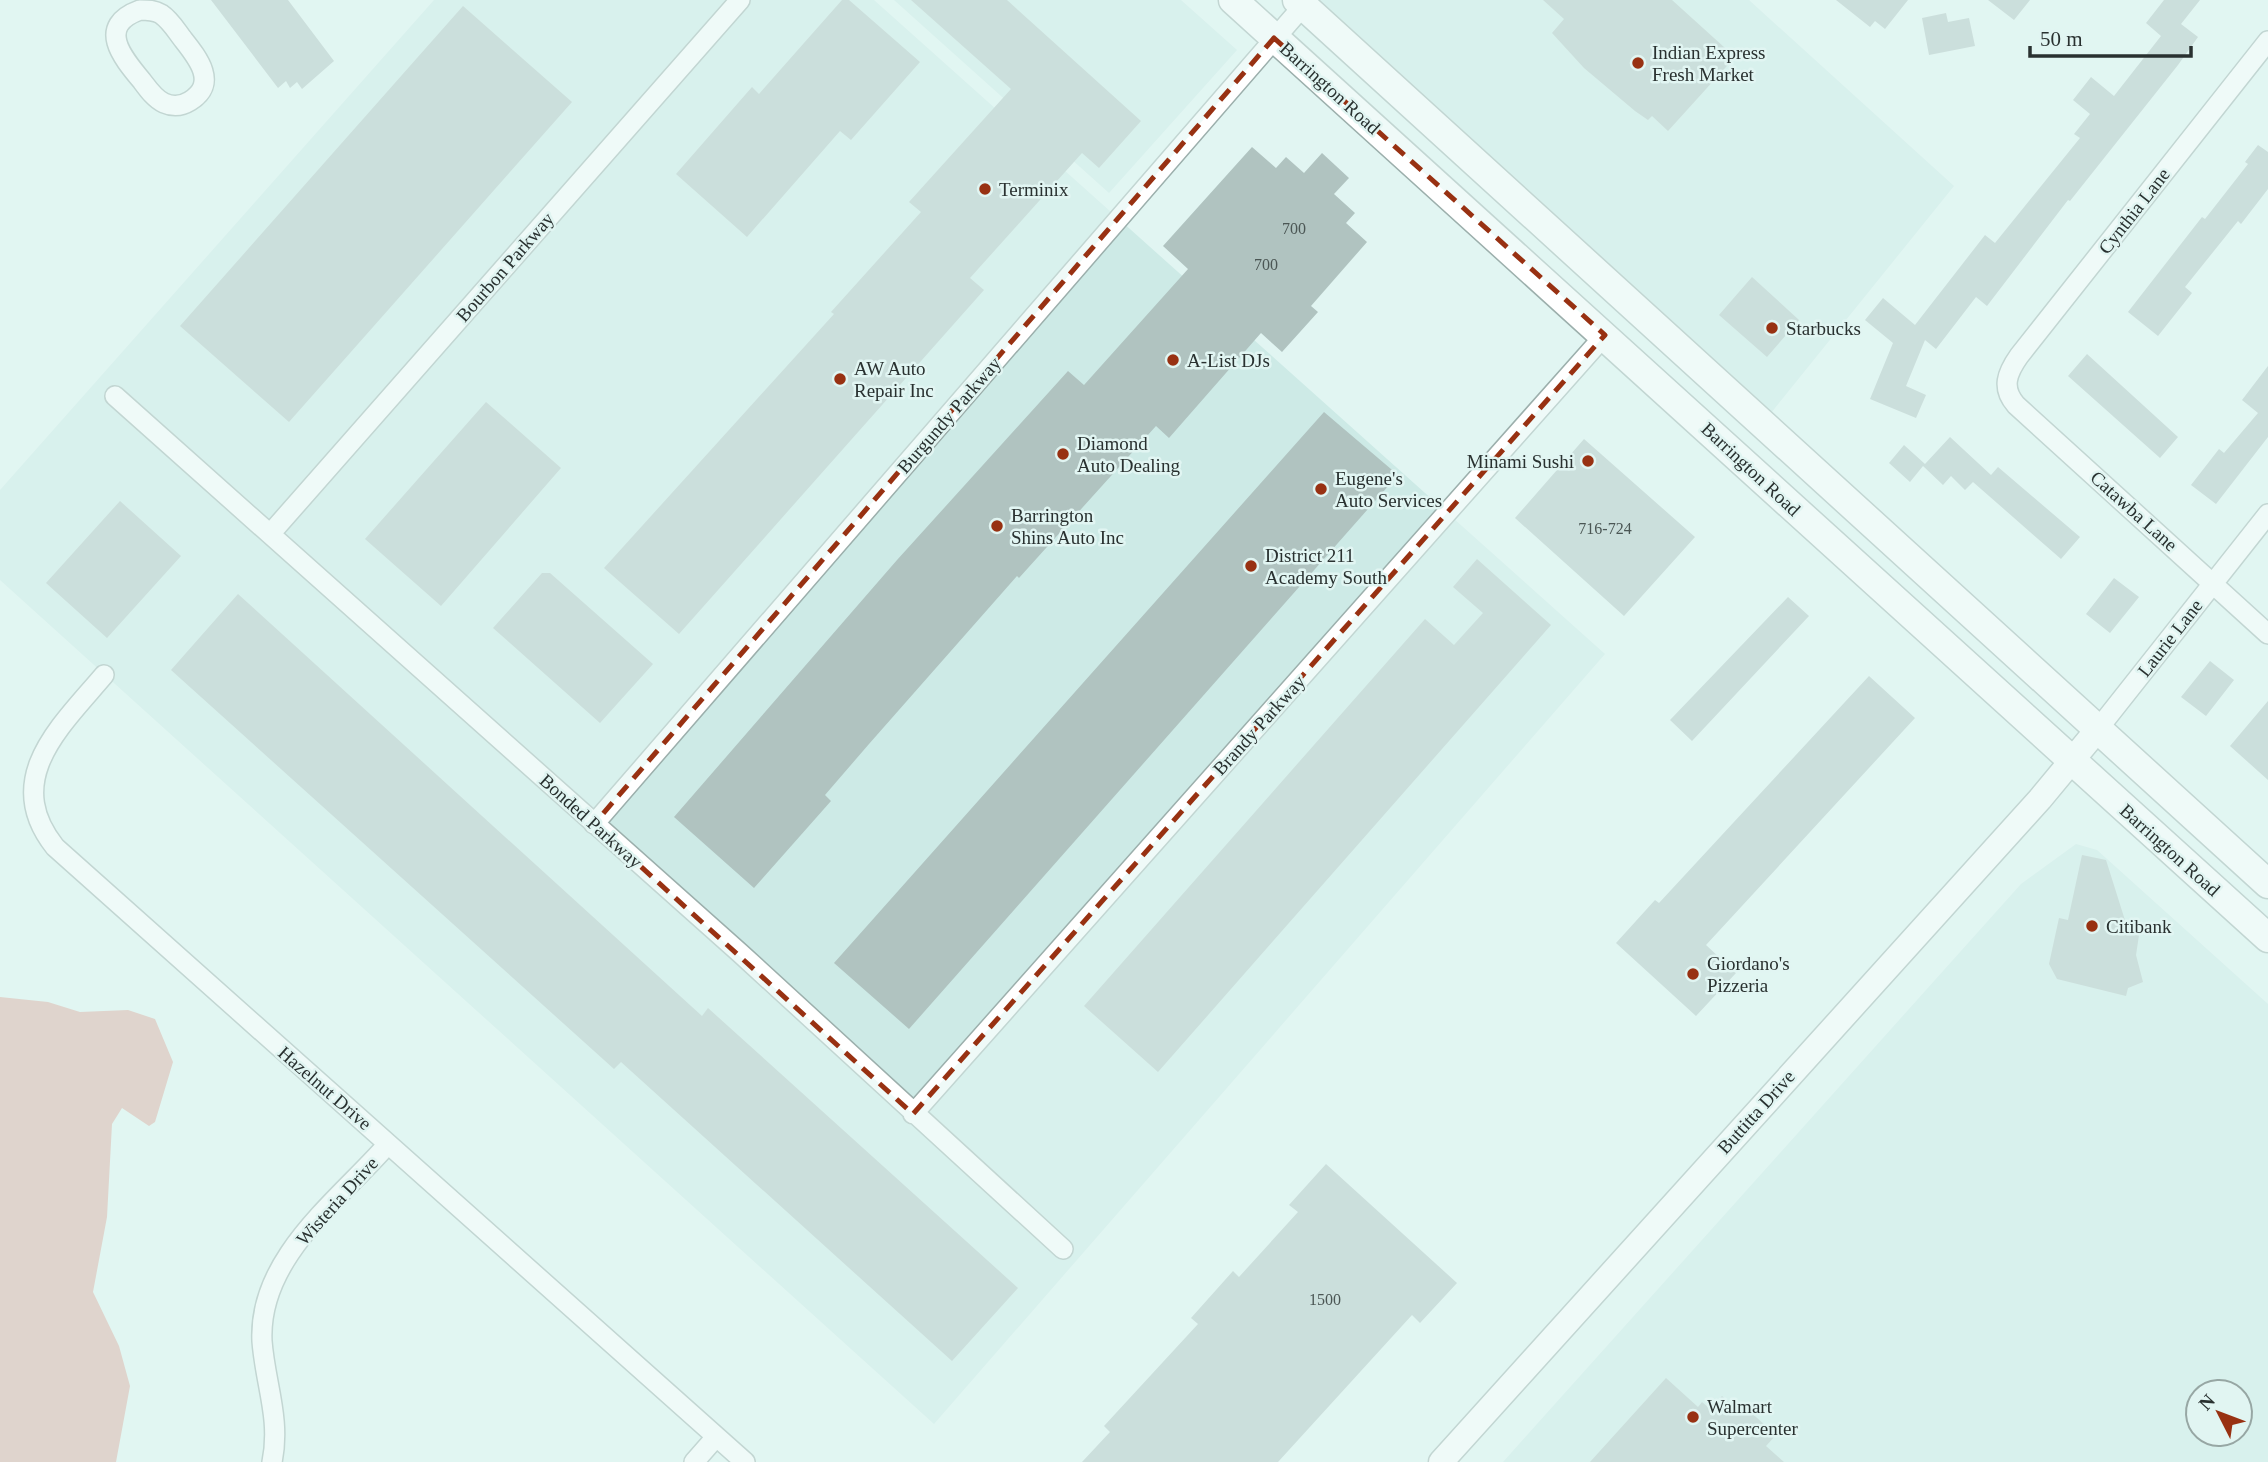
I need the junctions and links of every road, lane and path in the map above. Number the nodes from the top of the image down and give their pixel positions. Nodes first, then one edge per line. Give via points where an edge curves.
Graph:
1 (740, 0) edge
2 (1233, 0) edge
3 (1300, 3) edge
4 (127, 7) edge
5 (1274, 38) junction
6 (2268, 41) edge
7 (1605, 335) junction
8 (2006, 384) joint
9 (116, 396) dead end
10 (2268, 514) edge
11 (271, 533) junction
12 (2212, 583) junction
13 (2268, 634) edge
14 (104, 675) dead end
15 (2098, 729) junction
16 (2071, 761) junction
17 (594, 824) junction
18 (2268, 884) edge
19 (2268, 938) edge
20 (913, 1114) junction
21 (388, 1144) junction
22 (1063, 1249) dead end
23 (716, 1437) junction
24 (272, 1462) edge
25 (695, 1462) edge
26 (745, 1462) edge
27 (1441, 1462) edge

1 - 11 street, Bourbon Parkway
2 - 5 main road, Barrington Road
3 - 5 street, Burgundy Parkway
3 - 15 main road
4 - 4 street via 118,28 120,55 158,100 175,106 193,99 204,83 202,64 160,13
5 - 7 main road, Barrington Road
5 - 17 street, Burgundy Parkway
6 - 8 street, Cynthia Lane via 2019,356
7 - 16 main road, Barrington Road
7 - 20 street, Brandy Parkway
8 - 12 street, Catawba Lane via 2017,405
9 - 11 street, Bonded Parkway
10 - 12 street, Laurie Lane
11 - 17 street, Bonded Parkway
12 - 13 street, Catawba Lane
12 - 15 street, Laurie Lane
14 - 21 street, Hazelnut Drive via 40,758 34,781 43,831 165,947
15 - 16 street, Laurie Lane
15 - 18 main road
16 - 19 main road, Barrington Road
16 - 27 street, Buttitta Drive
17 - 20 street, Bonded Parkway
20 - 22 street, Bonded Parkway
21 - 23 street, Hazelnut Drive
21 - 24 street, Wisteria Drive via 302,1237 270,1291 262,1328 275,1410
23 - 25 street
23 - 26 street, Hazelnut Drive

